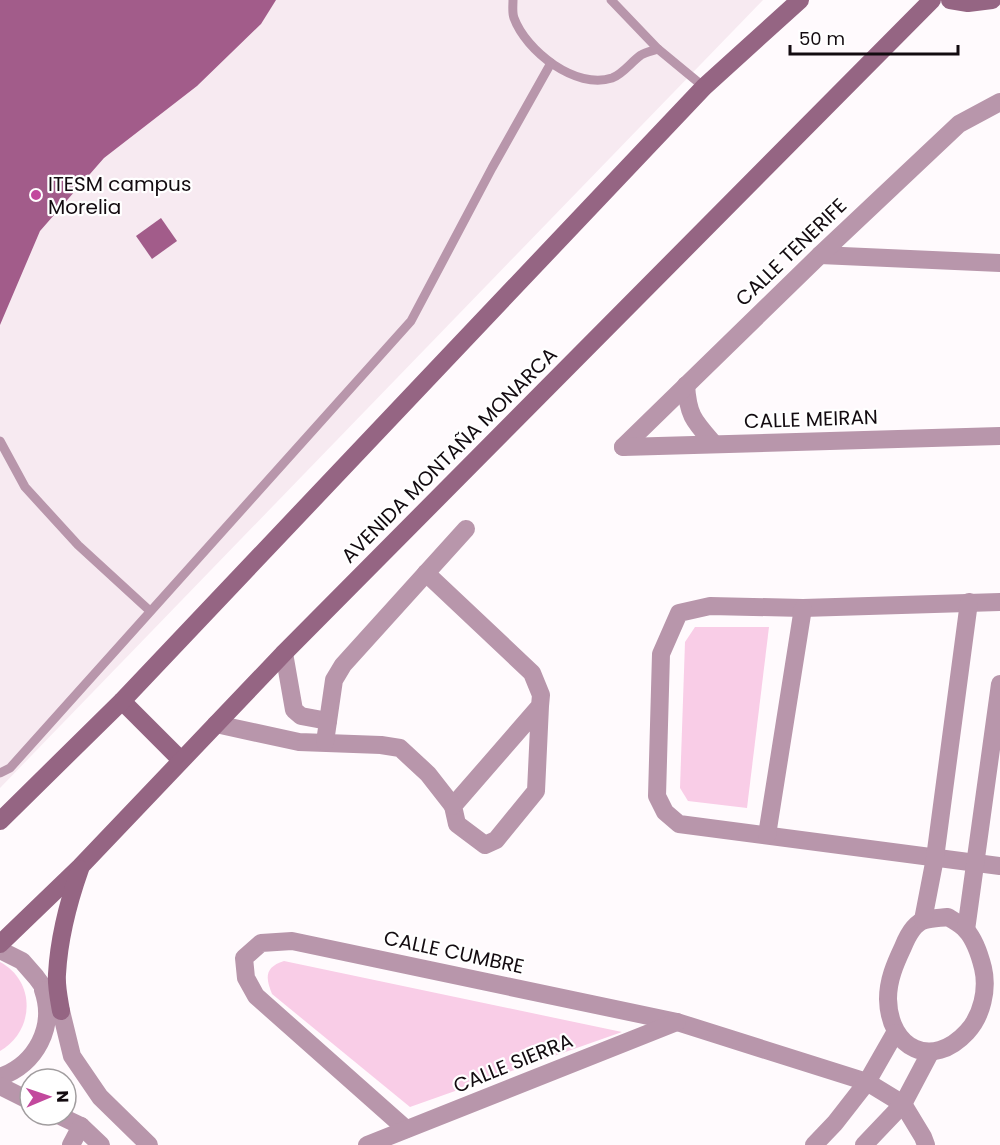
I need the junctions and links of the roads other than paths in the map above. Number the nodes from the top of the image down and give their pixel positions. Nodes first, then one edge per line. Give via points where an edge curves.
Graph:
1 (513, 0) edge
2 (612, 0) edge
3 (800, 0) edge
4 (932, 0) edge
5 (951, 0) edge
6 (992, 0) edge
7 (658, 49) junction
8 (551, 63) junction
9 (704, 87) junction
10 (1000, 102) edge
11 (819, 255) junction
12 (1000, 263) edge
13 (686, 385) junction
14 (1000, 436) edge
15 (0, 441) edge
16 (714, 444) junction
17 (623, 447) joint
18 (466, 529) dead end
19 (426, 573) junction
20 (1000, 602) edge
21 (969, 603) junction
22 (803, 608) junction
23 (150, 611) junction
24 (284, 653) junction
25 (1000, 684) edge
26 (122, 701) junction
27 (540, 706) junction
28 (328, 721) junction
29 (216, 724) junction
30 (325, 742) junction
31 (181, 760) junction
32 (0, 773) edge
33 (453, 806) junction
34 (0, 821) edge
35 (767, 835) junction
36 (935, 858) junction
37 (975, 862) junction
38 (1000, 866) edge
39 (80, 867) junction
40 (923, 920) junction
41 (966, 930) junction
42 (0, 944) edge
43 (0, 950) edge
44 (41, 986) junction
45 (61, 1011) junction
46 (677, 1022) junction
47 (46, 1027) junction
48 (895, 1032) junction
49 (930, 1053) junction
50 (0, 1077) edge
51 (867, 1082) junction
52 (0, 1086) edge
53 (18, 1095) edge
54 (895, 1100) junction
55 (78, 1125) edge
56 (81, 1126) junction
57 (406, 1129) junction
58 (71, 1145) edge
59 (101, 1145) edge
60 (149, 1145) edge
61 (367, 1145) edge
62 (813, 1145) edge
63 (864, 1145) edge
64 (926, 1145) edge

1 - 8 lane via 513,16 528,44
2 - 7 lane
3 - 9 main road
4 - 24 main road, AVENIDA MONTAÑA MONARCA
5 - 6 main road
7 - 8 lane via 639,56 615,77 599,81 584,80
7 - 9 lane
8 - 23 lane via 411,321
9 - 26 main road
10 - 11 street, CALLE TENERIFE via 959,124
11 - 12 street
11 - 13 street, CALLE TENERIFE
13 - 16 street via 688,406 695,421
13 - 17 street, CALLE TENERIFE
14 - 16 street, CALLE MEIRAN
15 - 23 lane via 25,487 78,545
16 - 17 street, CALLE MEIRAN
18 - 19 street
19 - 27 street via 532,673 541,695
19 - 28 street via 343,665 334,680
20 - 21 street
21 - 22 street
21 - 36 street
22 - 35 street
22 - 35 street via 710,606 679,613 661,654 657,796 664,812 679,824
23 - 32 lane via 10,768
24 - 28 street via 294,710 301,716
24 - 29 main road, AVENIDA MONTAÑA MONARCA
25 - 37 street
26 - 31 main road
26 - 34 main road
27 - 33 street
27 - 33 street via 536,791 496,840 485,846 457,824
28 - 30 street
29 - 30 street via 299,742
29 - 31 main road, AVENIDA MONTAÑA MONARCA
30 - 33 street via 400,748 428,774
31 - 39 main road, AVENIDA MONTAÑA MONARCA
35 - 36 street
36 - 37 street
36 - 40 street
37 - 38 street
37 - 41 street
39 - 42 main road, AVENIDA MONTAÑA MONARCA
39 - 45 main road via 61,939 57,976
40 - 41 street via 948,917
40 - 48 street via 909,933 891,972 888,1000
41 - 49 street via 984,973 980,1009 959,1041
43 - 44 street via 22,962
44 - 45 street
44 - 47 street via 47,1009
45 - 47 street
45 - 60 street via 72,1056 100,1097
46 - 51 street, CALLE CUMBRE
46 - 57 street, CALLE SIERRA
46 - 57 street, CALLE CUMBRE via 292,941 261,943 244,958 246,978 256,996
47 - 50 street via 33,1055
48 - 49 street via 910,1047
48 - 51 street
49 - 54 street
51 - 54 street, CALLE CUMBRE
51 - 62 street
52 - 53 street
54 - 63 street
54 - 64 street
55 - 56 street
56 - 58 street
56 - 59 street
57 - 61 street, CALLE SIERRA

